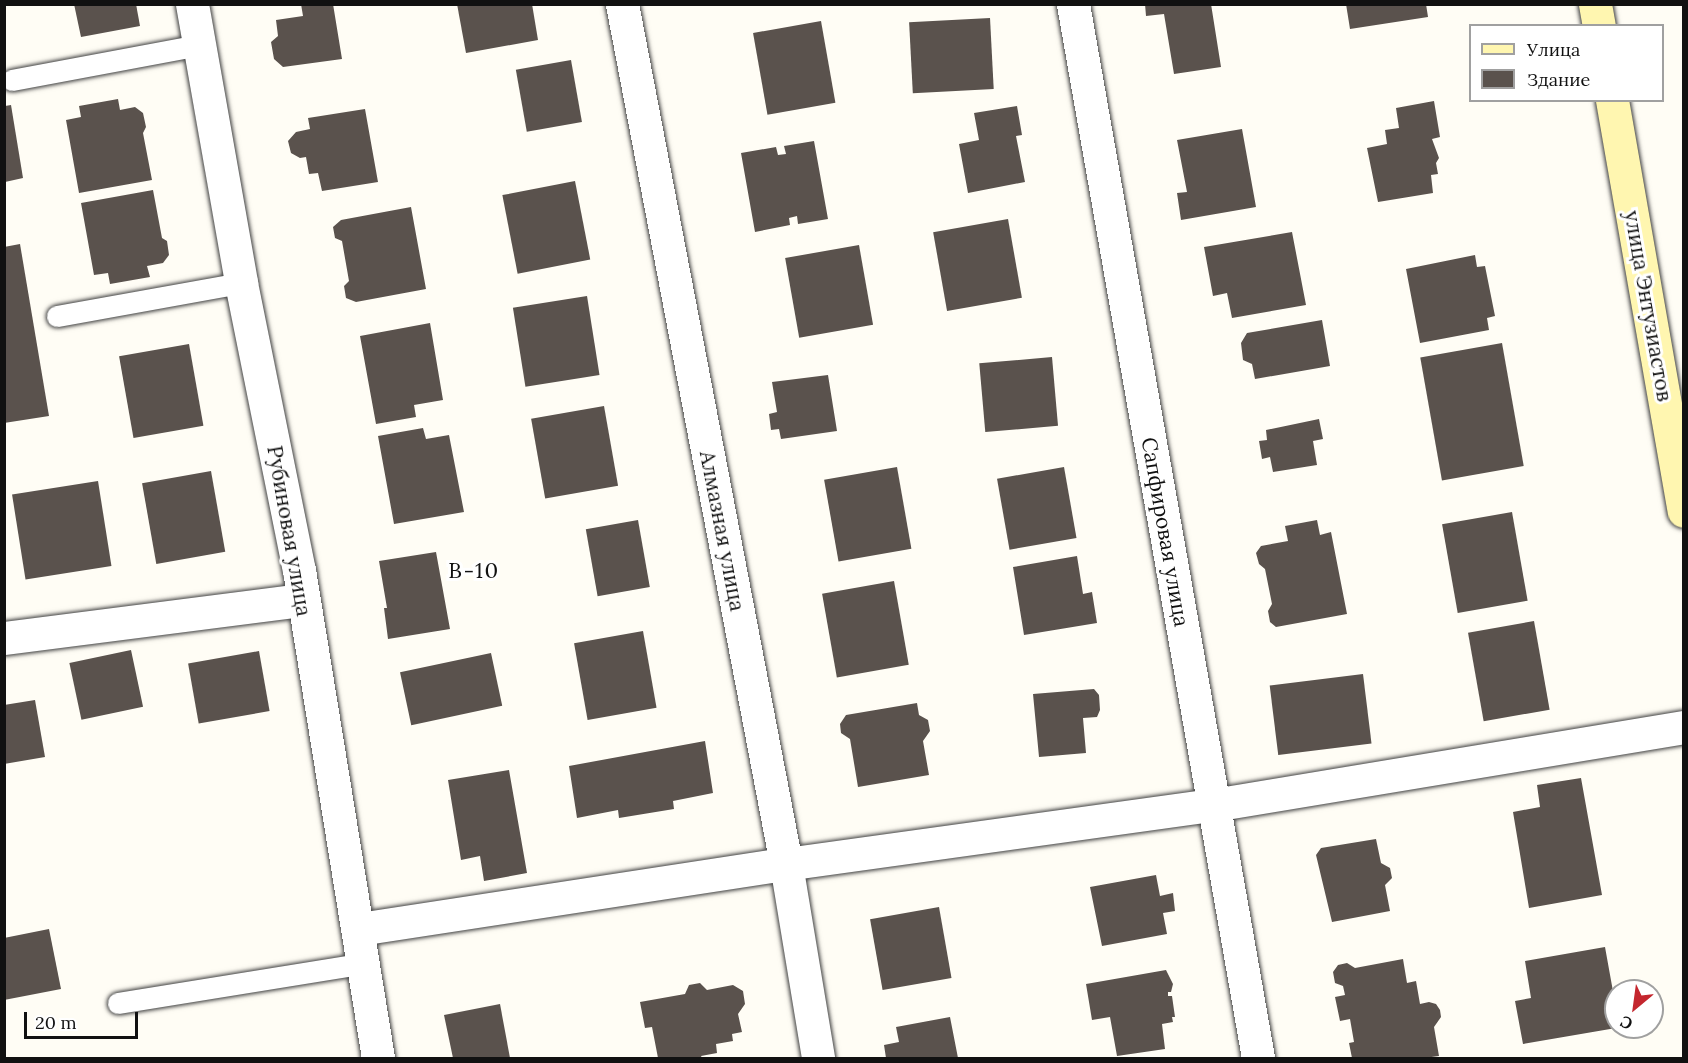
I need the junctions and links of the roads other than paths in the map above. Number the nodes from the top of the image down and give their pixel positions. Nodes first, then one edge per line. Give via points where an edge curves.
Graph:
1 (192, 4) edge
2 (622, 4) edge
3 (1073, 4) edge
4 (1595, 4) edge
5 (1599, 24) edge
6 (199, 45) junction
7 (12, 80) dead end
8 (1612, 102) edge
9 (241, 283) junction
10 (57, 316) dead end
11 (1683, 511) edge
12 (302, 600) junction
13 (4, 638) edge
14 (1683, 727) edge
15 (1213, 806) junction
16 (786, 864) junction
17 (359, 929) junction
18 (364, 963) junction
19 (118, 1003) dead end
20 (378, 1059) edge
21 (818, 1059) edge
22 (1258, 1059) edge

1 - 6 street, Рубиновая улица
2 - 16 street, Алмазная улица
3 - 15 street, Сапфировая улица
4 - 5 street
6 - 7 lane
6 - 9 street, Рубиновая улица
8 - 11 street, улица Энтузиастов
9 - 10 lane
9 - 12 street, Рубиновая улица
12 - 13 street
12 - 17 street, Рубиновая улица
14 - 15 street
15 - 16 street
15 - 22 street, Сапфировая улица
16 - 17 street
16 - 21 street, Алмазная улица
17 - 18 street, Рубиновая улица
18 - 19 lane
18 - 20 street, Рубиновая улица

